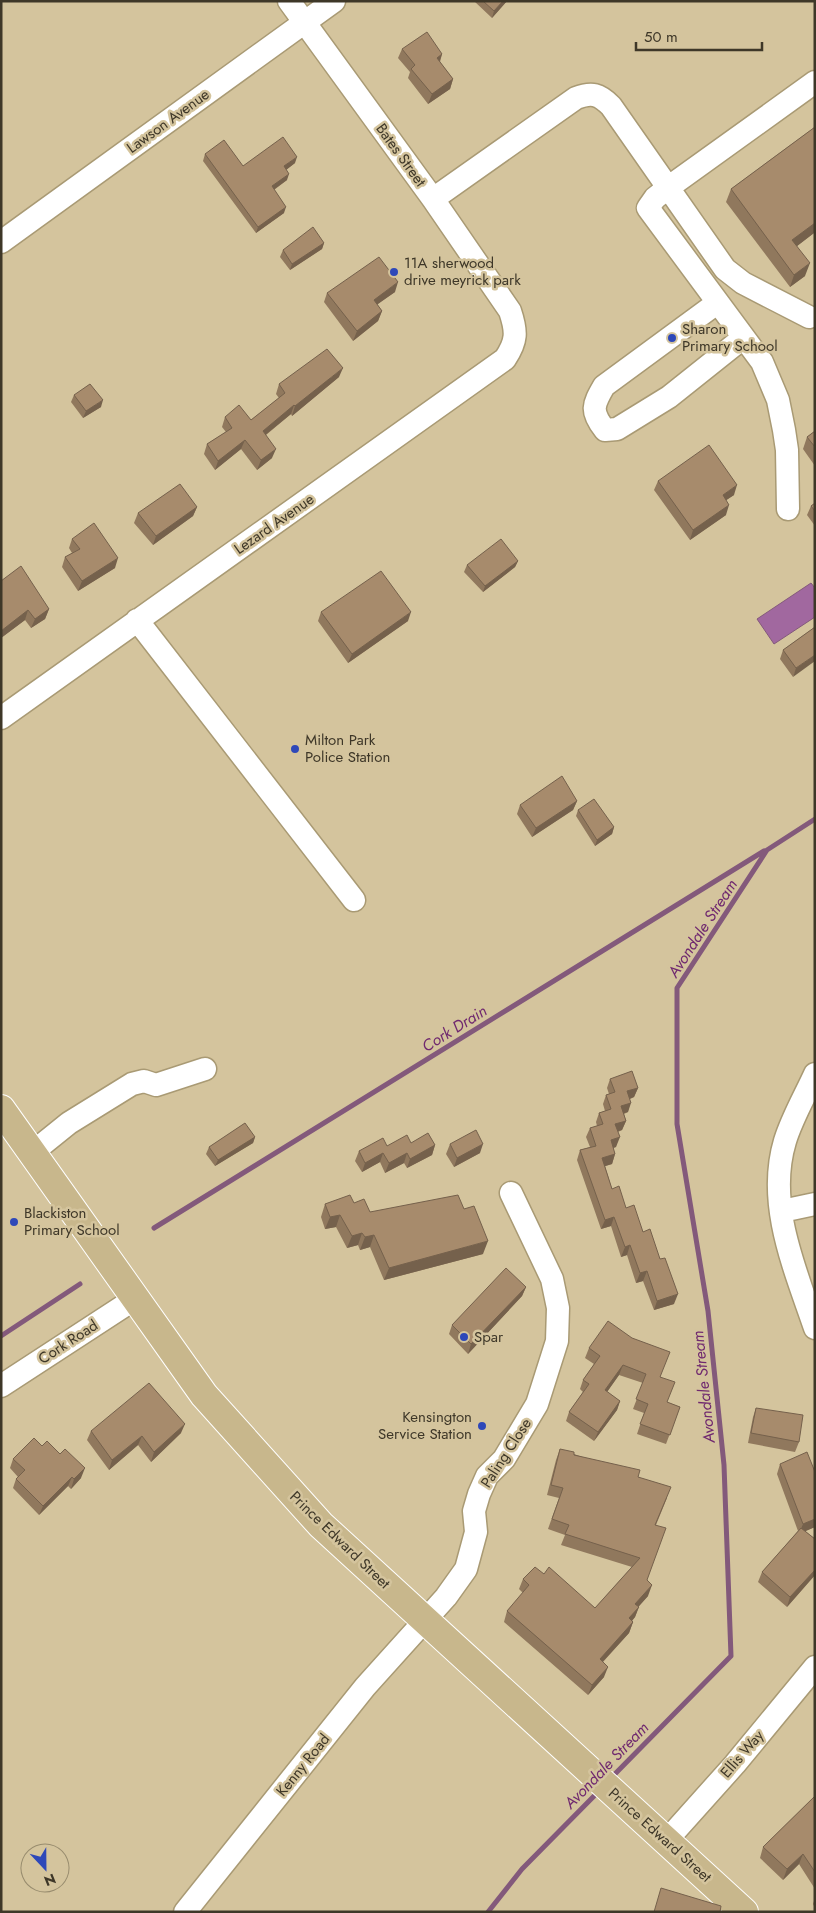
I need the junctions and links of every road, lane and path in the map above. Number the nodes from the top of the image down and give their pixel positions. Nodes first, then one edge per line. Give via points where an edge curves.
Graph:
1 (289, 1) edge
2 (334, 1) edge
3 (304, 23) junction
4 (815, 82) edge
5 (669, 187) junction
6 (433, 199) junction
7 (1, 242) edge
8 (717, 303) junction
9 (510, 311) joint
10 (810, 317) dead end
11 (744, 338) junction
12 (788, 509) dead end
13 (137, 620) junction
14 (1, 718) edge
15 (354, 900) dead end
16 (204, 1069) dead end
17 (815, 1074) edge
18 (1, 1109) edge
19 (33, 1152) junction
20 (511, 1193) dead end
21 (815, 1204) edge
22 (782, 1211) junction
23 (136, 1298) junction
24 (815, 1328) edge
25 (1, 1386) edge
26 (424, 1621) junction
27 (815, 1667) edge
28 (667, 1840) junction
29 (185, 1912) edge
30 (744, 1912) edge

1 - 3 street, Bates Street
2 - 3 street, Lawson Avenue
3 - 6 street, Bates Street
3 - 7 street, Lawson Avenue
4 - 5 street
5 - 6 street via 611,106 601,96 589,93 576,98
5 - 8 street via 648,208
5 - 10 street via 734,278
6 - 9 street, Bates Street
8 - 11 street
8 - 11 street via 604,386 594,404 596,418 604,430 617,429 669,397
9 - 13 street, Lezard Avenue via 515,325 514,344 505,359
11 - 12 street via 762,362 778,400 788,450
13 - 14 street, Lezard Avenue
13 - 15 street
16 - 19 street via 156,1084 144,1080 132,1084 69,1123
17 - 22 street via 785,1141 779,1185
18 - 19 main road, Prince Edward Street
19 - 23 main road, Prince Edward Street
20 - 26 street, Paling Close via 552,1279 558,1308 557,1340 537,1404 479,1494 474,1512 476,1532 466,1569
21 - 22 street
22 - 24 street via 784,1235
23 - 25 street, Cork Road
23 - 26 main road, Prince Edward Street via 204,1395 276,1477 320,1525
26 - 28 main road, Prince Edward Street
26 - 29 street, Kenny Road via 365,1687
27 - 28 street, Ellis Way
28 - 30 main road, Prince Edward Street

